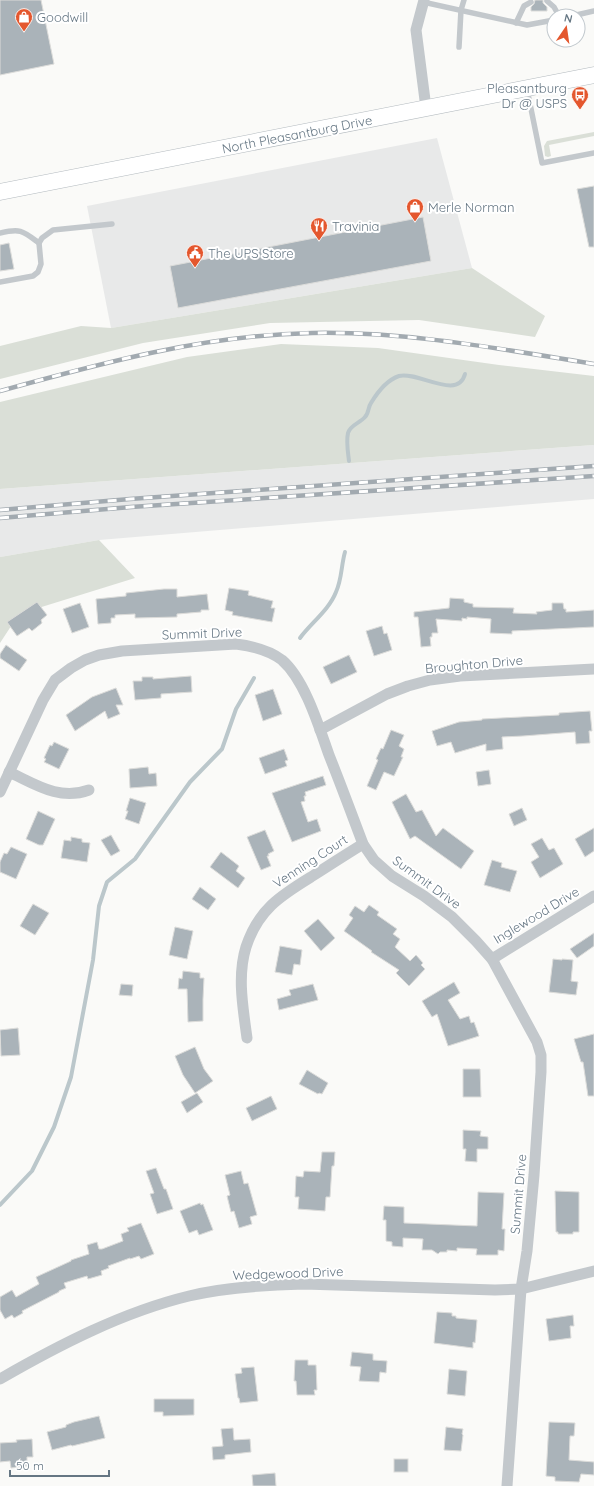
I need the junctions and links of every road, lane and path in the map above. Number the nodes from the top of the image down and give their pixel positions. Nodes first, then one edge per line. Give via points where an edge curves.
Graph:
1 (464, 0) edge
2 (424, 1) edge
3 (531, 2) dead end
4 (547, 2) dead end
5 (555, 8) edge
6 (462, 10) junction
7 (546, 22) edge
8 (516, 23) junction
9 (459, 47) dead end
10 (594, 75) edge
11 (527, 88) junction
12 (426, 108) junction
13 (594, 152) edge
14 (0, 192) edge
15 (112, 224) dead end
16 (0, 233) edge
17 (39, 243) junction
18 (0, 282) edge
19 (594, 669) edge
20 (320, 730) junction
21 (9, 772) junction
22 (89, 790) dead end
23 (0, 792) edge
24 (363, 844) junction
25 (594, 896) edge
26 (492, 958) junction
27 (247, 1038) dead end
28 (594, 1271) edge
29 (521, 1289) junction
30 (0, 1379) edge
31 (507, 1486) edge

1 - 6 lane
2 - 6 lane
2 - 12 street via 416,30
3 - 8 lane via 524,6
4 - 5 lane
6 - 8 lane
6 - 9 lane
7 - 8 lane via 527,26
10 - 11 main road, North Pleasantburg Drive
11 - 12 main road, North Pleasantburg Drive
11 - 13 lane via 542,163
12 - 14 main road, North Pleasantburg Drive
15 - 17 lane via 53,230
16 - 17 lane via 22,230
17 - 18 lane via 41,264 38,272 33,276
19 - 20 street, Broughton Drive via 430,680 387,694
20 - 21 street, Summit Drive via 297,678 282,660 270,653 236,644 122,651 85,660 55,680
20 - 24 street, Summit Drive
21 - 22 street via 56,793 70,795
21 - 23 street, Summit Drive
24 - 26 street, Summit Drive via 374,860 392,876 452,917
24 - 27 street, Venning Court via 278,898 258,922 246,947 241,985
25 - 26 street, Inglewood Drive
26 - 29 street, Summit Drive via 537,1042 541,1055 534,1174
28 - 29 street, Wedgewood Drive
29 - 30 street, Wedgewood Drive via 276,1284 218,1290 149,1308 116,1321 72,1340
29 - 31 street, Summit Drive

